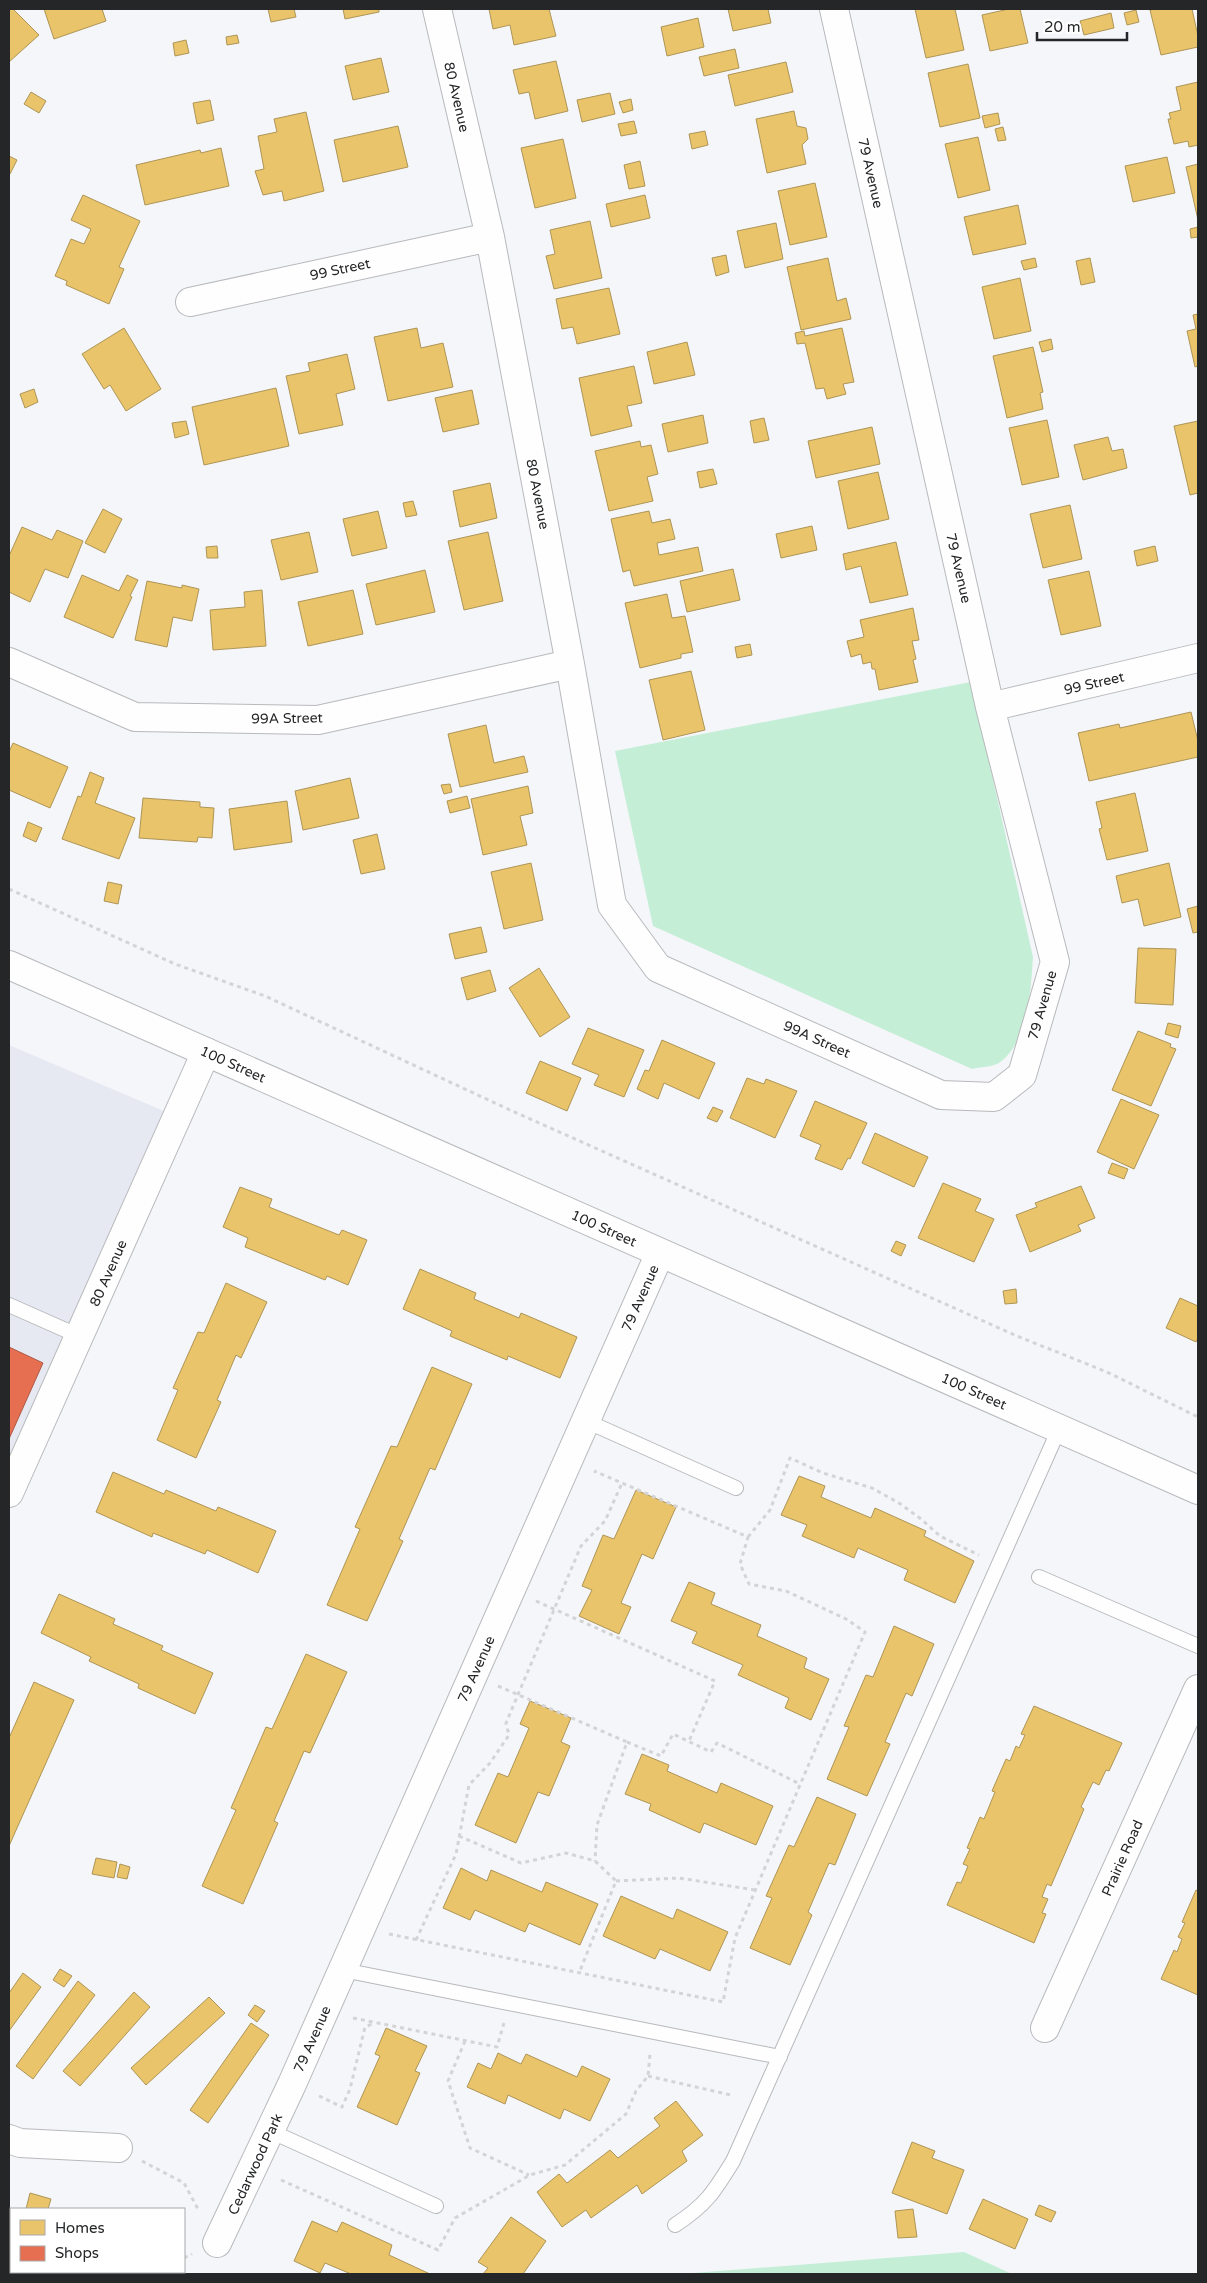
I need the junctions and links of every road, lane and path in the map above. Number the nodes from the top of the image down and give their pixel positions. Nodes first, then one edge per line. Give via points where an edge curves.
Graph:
1 (437, 9) edge
2 (834, 9) edge
3 (490, 236) junction
4 (190, 302) dead end
5 (1198, 658) edge
6 (9, 662) edge
7 (570, 664) junction
8 (990, 707) junction
9 (9, 889) edge
10 (9, 965) edge
11 (658, 968) joint
12 (206, 1052) junction
13 (979, 1097) joint
14 (660, 1253) junction
15 (9, 1305) edge
16 (79, 1336) junction
17 (1198, 1416) edge
18 (586, 1421) junction
19 (1060, 1429) junction
20 (568, 1460) junction
21 (622, 1483) junction
22 (736, 1488) dead end
23 (1198, 1490) edge
24 (9, 1493) edge
25 (748, 1537) junction
26 (999, 1565) junction
27 (1039, 1577) dead end
28 (511, 1590) junction
29 (554, 1609) junction
30 (1198, 1646) edge
31 (473, 1675) junction
32 (1198, 1688) edge
33 (517, 1694) junction
34 (689, 1741) junction
35 (627, 1742) junction
36 (800, 1784) junction
37 (459, 1836) junction
38 (595, 1861) junction
39 (616, 1882) junction
40 (755, 1890) junction
41 (343, 1970) junction
42 (579, 1973) junction
43 (514, 2025) dead end
44 (1045, 2028) dead end
45 (466, 2041) junction
46 (650, 2053) dead end
47 (780, 2057) junction
48 (648, 2076) junction
49 (292, 2084) junction
50 (731, 2095) dead end
51 (270, 2131) junction
52 (9, 2139) edge
53 (118, 2148) joint
54 (530, 2175) junction
55 (281, 2180) dead end
56 (436, 2206) dead end
57 (676, 2225) dead end
58 (217, 2243) joint

1 - 3 street, 80 Avenue
2 - 8 street, 79 Avenue
3 - 4 street, 99 Street
3 - 7 street, 80 Avenue
5 - 8 street, 99 Street
6 - 7 street, 99A Street via 135,717 318,720
7 - 11 street, 80 Avenue via 612,905
8 - 13 street, 79 Avenue via 1054,962 1022,1075 994,1097
9 - 17 path via 175,964 266,996 510,1110 1017,1336 1107,1372
10 - 12 street, 100 Street
11 - 13 street, 99A Street via 941,1095
12 - 14 street, 100 Street
12 - 16 street, 80 Avenue
14 - 18 street, 79 Avenue
14 - 19 street, 100 Street
15 - 16 lane
16 - 24 street, 80 Avenue
18 - 20 street, 79 Avenue
18 - 22 lane
19 - 23 street, 100 Street
19 - 26 lane
20 - 21 path
20 - 28 street, 79 Avenue
21 - 25 path
21 - 29 path via 605,1521 581,1546
25 - 26 path via 770,1510 790,1458 823,1473 872,1488 914,1514 940,1536
25 - 36 path via 740,1564 749,1584 786,1591 846,1619 865,1632
26 - 47 lane
27 - 30 lane
28 - 29 path
28 - 31 street, 79 Avenue
29 - 33 path
29 - 34 path via 715,1681
31 - 33 path
31 - 41 street, 79 Avenue
32 - 44 street, Prairie Road
33 - 35 path
33 - 37 path via 506,1723 508,1735 490,1763 469,1785
34 - 35 path via 673,1734 662,1756
34 - 36 path via 711,1752 717,1743
35 - 38 path via 598,1825
36 - 40 path
37 - 38 path via 521,1863 566,1853
37 - 42 path via 456,1854 416,1940
38 - 39 path
39 - 40 path via 679,1878
39 - 42 path
40 - 42 path via 735,1938 723,2002
41 - 47 lane
41 - 49 street, 79 Avenue
43 - 45 path via 504,2023 496,2047
45 - 49 path via 375,2022 365,2027 350,2089 342,2106
45 - 54 path via 448,2081 470,2148
46 - 48 path
47 - 57 lane via 733,2162 716,2191 698,2210
48 - 50 path
48 - 54 path via 636,2091 626,2114 565,2165
49 - 51 street, Cedarwood Park
51 - 56 lane
51 - 58 street, Cedarwood Park
52 - 53 street via 20,2143
53 - 58 path via 184,2183
54 - 55 path via 455,2218 438,2250

